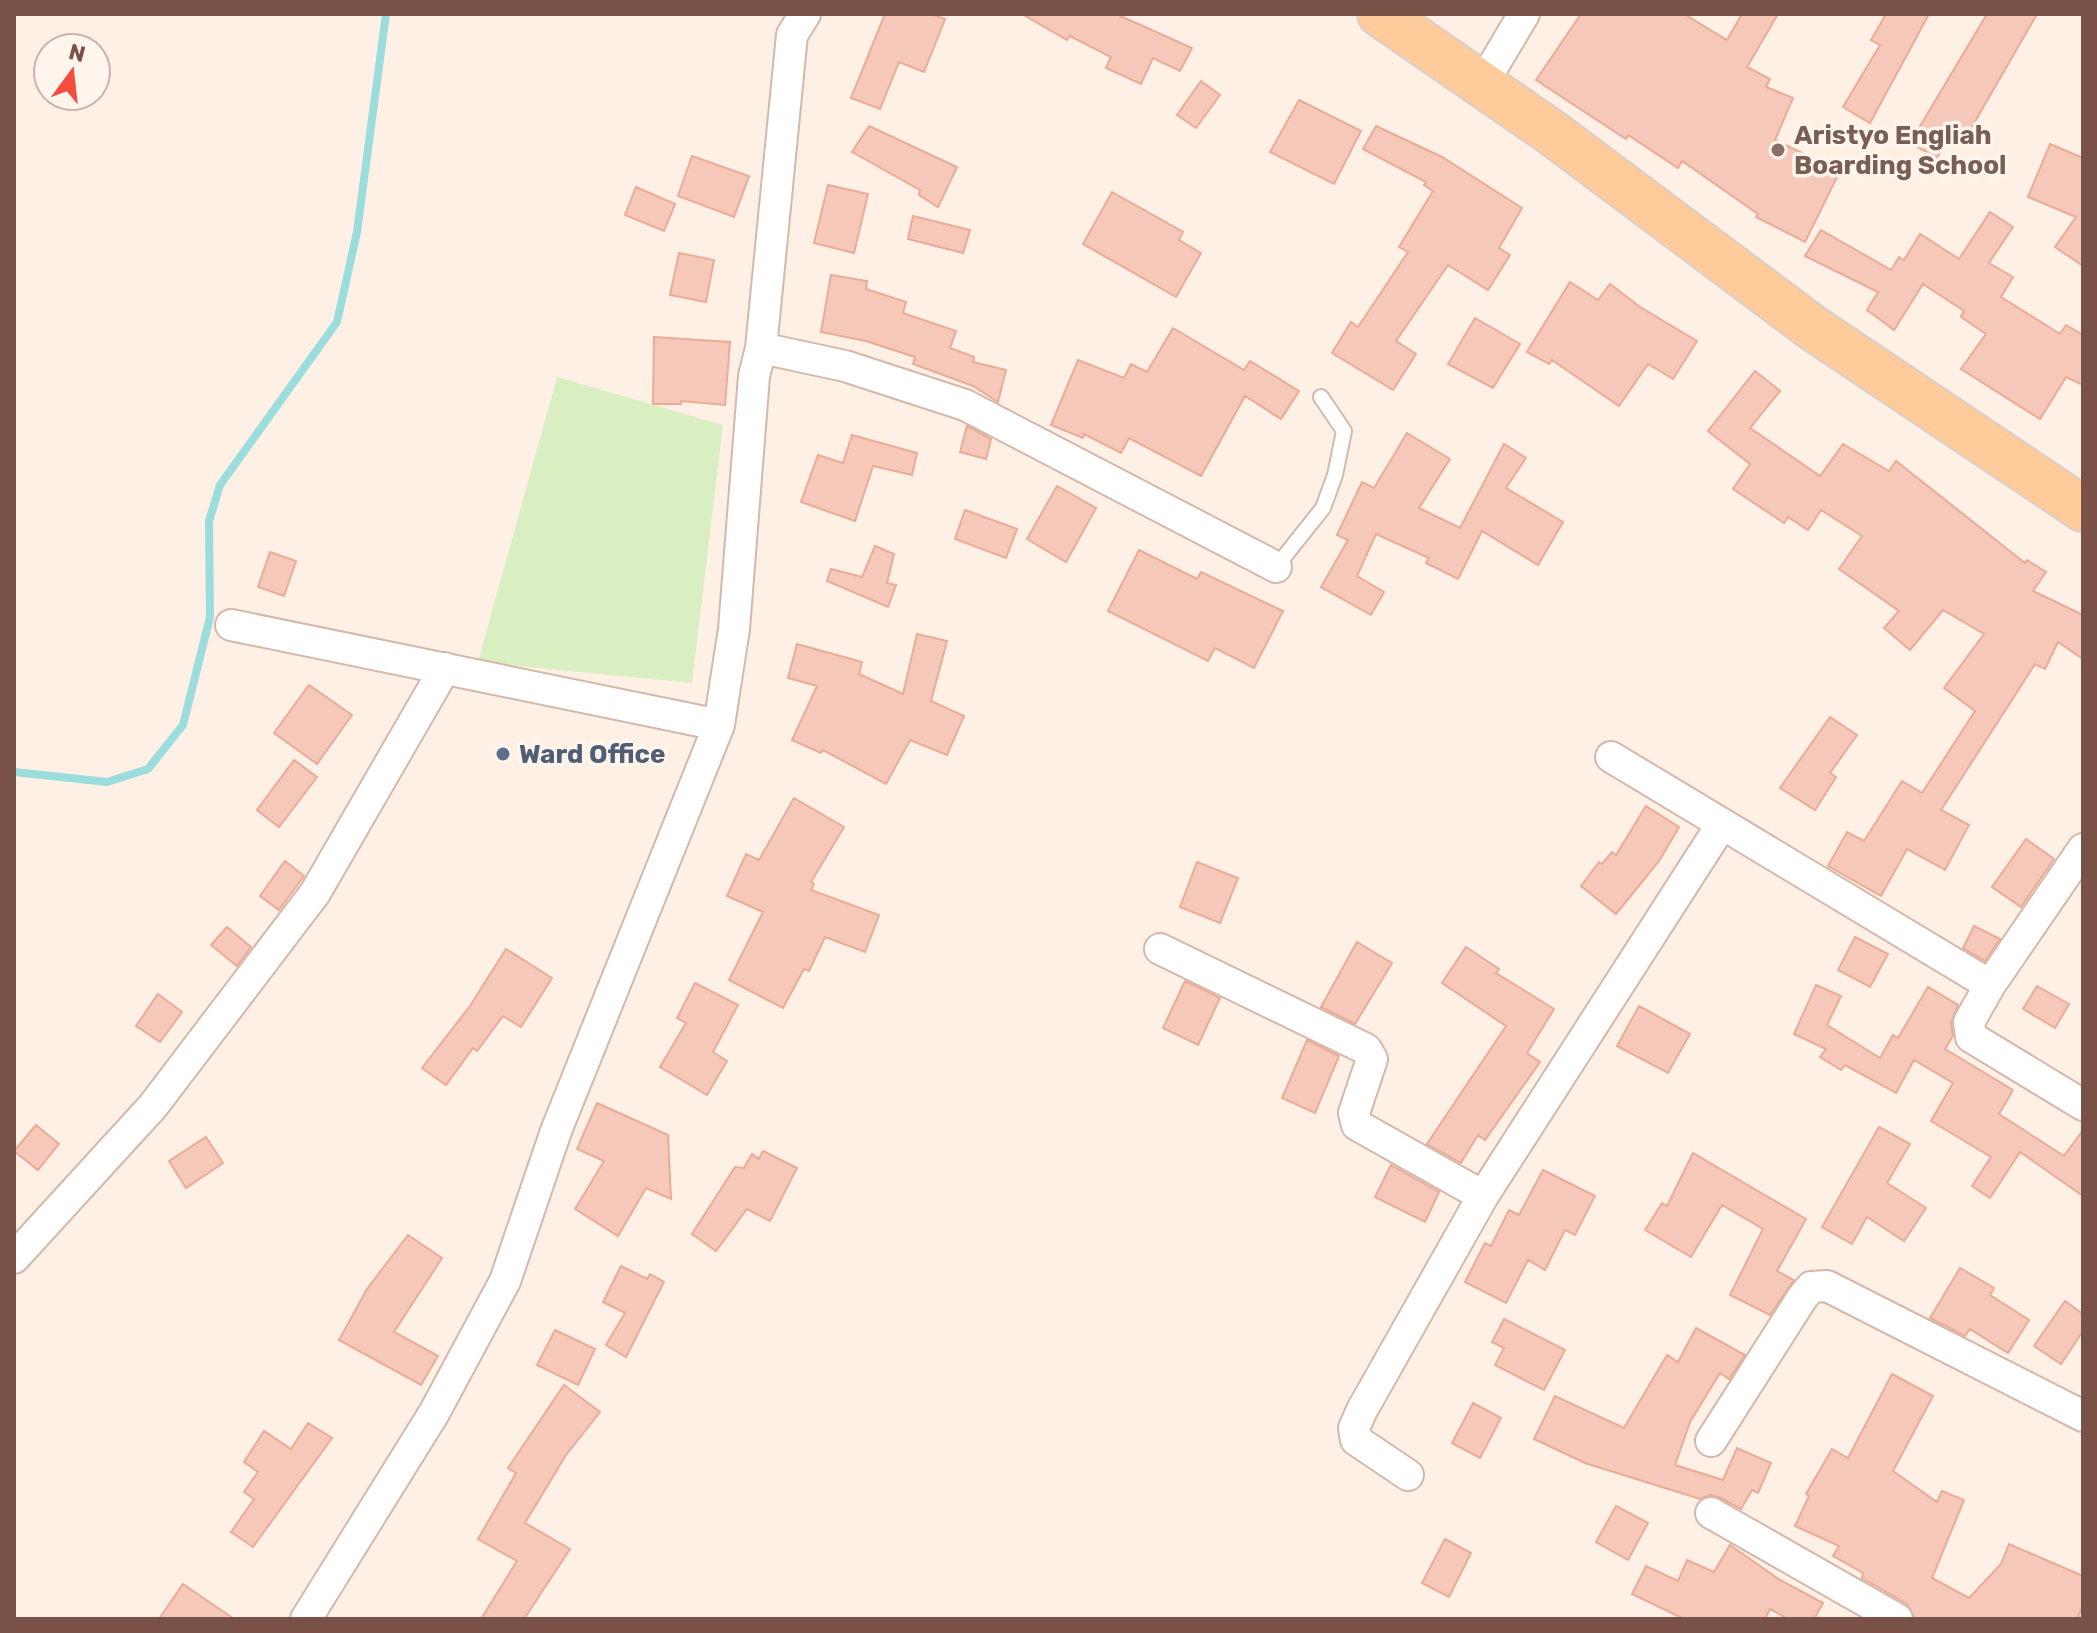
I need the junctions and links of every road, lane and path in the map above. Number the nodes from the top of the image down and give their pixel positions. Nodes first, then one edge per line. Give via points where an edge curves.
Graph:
1 (805, 14) edge
2 (1380, 14) edge
3 (1524, 14) edge
4 (1483, 83) junction
5 (761, 348) junction
6 (1321, 397) dead end
7 (2083, 509) edge
8 (1276, 567) joint
9 (231, 625) dead end
10 (445, 668) junction
11 (719, 725) junction
12 (1611, 757) dead end
13 (1722, 824) junction
14 (2083, 849) edge
15 (1160, 949) dead end
16 (1990, 985) junction
17 (2083, 1105) edge
18 (1483, 1196) junction
19 (14, 1258) edge
20 (2083, 1416) edge
21 (1711, 1441) dead end
22 (1408, 1475) dead end
23 (1711, 1513) dead end
24 (306, 1619) edge
25 (1897, 1619) edge

1 - 5 street via 792,35
2 - 4 main road
3 - 4 street
4 - 7 main road via 1813,328
5 - 8 street via 845,366 965,405
5 - 11 street via 754,376 734,629
6 - 8 lane via 1344,431 1335,475 1323,508
9 - 10 street
10 - 11 street
10 - 19 street via 315,893 153,1106
11 - 24 street via 556,1131 505,1281 434,1413
12 - 13 street
13 - 16 street
13 - 18 street
14 - 16 street
15 - 18 street via 1366,1049 1372,1059 1354,1113 1357,1125
16 - 17 street via 1969,1022 1971,1037
18 - 22 street via 1354,1428 1356,1440 1369,1452
20 - 21 street via 1827,1286 1811,1287
23 - 25 street

